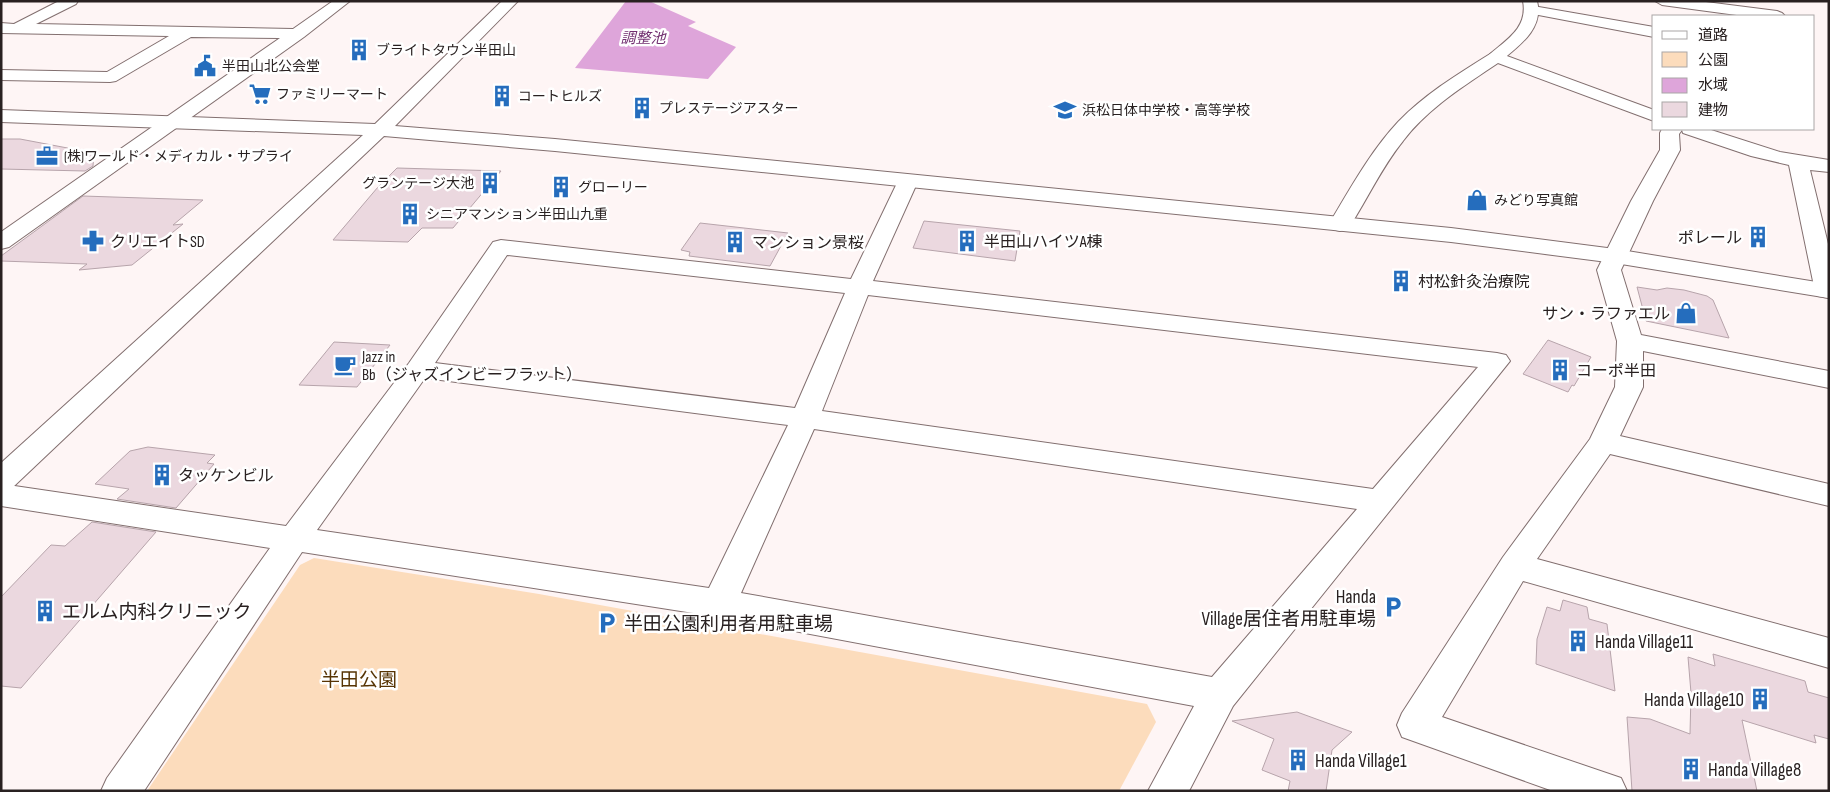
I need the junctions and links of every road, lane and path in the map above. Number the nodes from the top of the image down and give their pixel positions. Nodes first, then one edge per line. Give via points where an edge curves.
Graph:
1 (71, 1) edge
2 (343, 1) edge
3 (511, 1) edge
4 (1662, 1) edge
5 (1775, 1) edge
6 (1531, 6) edge
7 (1770, 15) edge
8 (1785, 15) edge
9 (8, 28) edge
10 (188, 32) junction
11 (1652, 32) edge
12 (298, 34) junction
13 (1496, 57) junction
14 (1, 75) edge
15 (1652, 115) edge
16 (4, 118) edge
17 (175, 121) junction
18 (380, 130) junction
19 (1673, 130) edge
20 (1693, 130) edge
21 (1798, 162) junction
22 (1829, 166) edge
23 (908, 181) junction
24 (1340, 224) junction
25 (1, 242) edge
26 (1615, 256) junction
27 (860, 287) junction
28 (1828, 291) edge
29 (1630, 341) junction
30 (418, 369) junction
31 (1829, 380) edge
32 (805, 418) junction
33 (1603, 442) junction
34 (1, 480) edge
35 (1, 494) edge
36 (1829, 495) edge
37 (1380, 500) junction
38 (294, 539) junction
39 (1515, 566) junction
40 (719, 603) junction
41 (1829, 653) edge
42 (1220, 696) junction
43 (121, 791) edge
44 (1168, 791) edge
45 (1607, 791) edge

1 - 9 street
2 - 12 street
3 - 18 street
4 - 7 street
5 - 8 street
6 - 11 street
6 - 13 street via 1528,27
9 - 10 street
10 - 12 street
10 - 14 street via 110,77
12 - 17 street
13 - 15 street
13 - 24 street via 1445,90 1405,126
16 - 17 street
17 - 18 street
17 - 25 street
18 - 23 street
18 - 34 street
19 - 26 street via 1669,133 1670,150
20 - 21 street
21 - 22 street
21 - 28 street
23 - 24 street
23 - 27 street
24 - 26 street
26 - 28 street
26 - 29 street via 1610,270
27 - 30 street via 501,247
27 - 32 street
27 - 37 street via 1497,361
29 - 31 street
29 - 33 street via 1629,387
30 - 32 street
30 - 38 street
32 - 37 street
32 - 40 street
33 - 36 street
33 - 39 street
35 - 38 street
37 - 42 street
38 - 40 street
38 - 43 street
39 - 41 street
39 - 45 street via 1416,725
40 - 42 street
42 - 44 street

